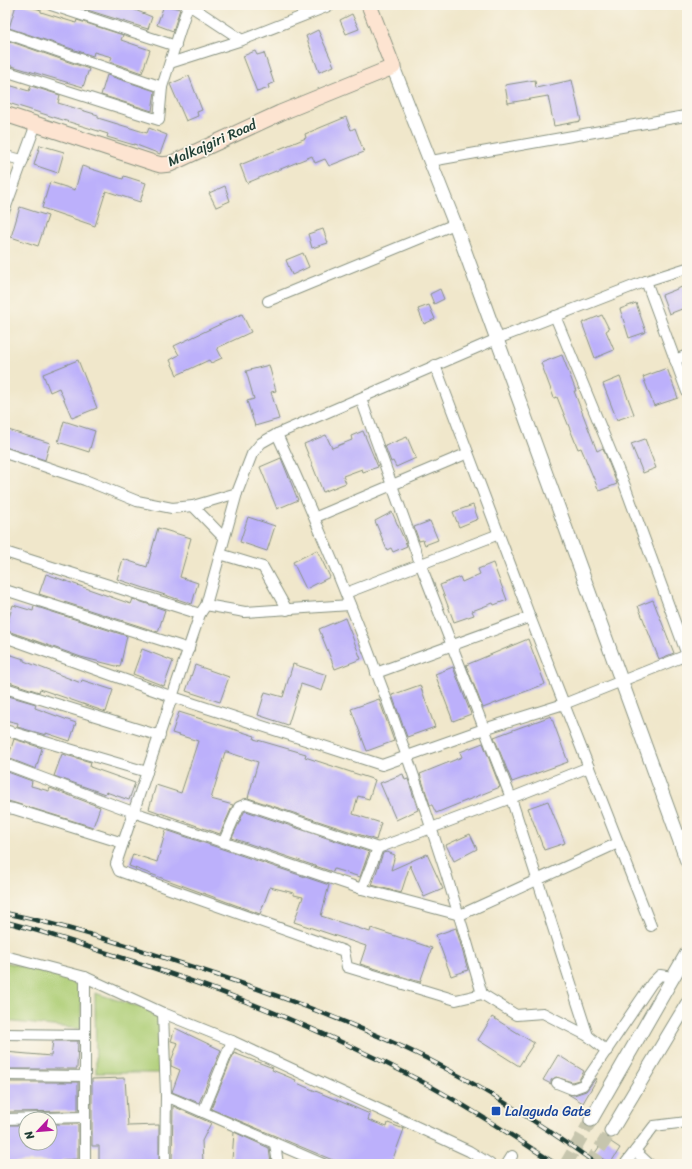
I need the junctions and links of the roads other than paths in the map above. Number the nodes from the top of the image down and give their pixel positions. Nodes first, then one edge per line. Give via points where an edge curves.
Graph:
1 (51, 5) edge
2 (188, 5) edge
3 (331, 5) edge
4 (369, 5) edge
5 (5, 33) edge
6 (242, 40) junction
7 (176, 46) junction
8 (170, 63) junction
9 (393, 67) junction
10 (5, 71) edge
11 (162, 87) junction
12 (5, 114) edge
13 (685, 116) dead end
14 (36, 124) junction
15 (5, 156) edge
16 (23, 160) junction
17 (431, 161) junction
18 (6, 205) edge
19 (455, 224) junction
20 (687, 268) edge
21 (646, 281) junction
22 (268, 301) dead end
23 (556, 316) junction
24 (497, 339) junction
25 (687, 355) edge
26 (675, 360) junction
27 (435, 365) junction
28 (687, 392) edge
29 (361, 399) junction
30 (277, 434) junction
31 (5, 452) edge
32 (468, 453) junction
33 (392, 484) junction
34 (237, 493) junction
35 (193, 506) junction
36 (316, 517) junction
37 (499, 534) junction
38 (224, 538) junction
39 (5, 552) edge
40 (220, 554) junction
41 (420, 563) junction
42 (5, 590) edge
43 (346, 593) junction
44 (350, 606) junction
45 (203, 609) junction
46 (287, 610) junction
47 (530, 617) junction
48 (5, 637) edge
49 (452, 645) junction
50 (189, 649) junction
51 (687, 655) edge
52 (376, 673) junction
53 (621, 682) junction
54 (5, 688) edge
55 (173, 697) junction
56 (564, 704) junction
57 (484, 729) junction
58 (5, 730) edge
59 (160, 736) junction
60 (406, 757) junction
61 (5, 764) edge
62 (589, 767) junction
63 (147, 772) junction
64 (511, 798) junction
65 (5, 810) edge
66 (133, 812) junction
67 (432, 827) junction
68 (224, 841) junction
69 (123, 843) junction
70 (618, 843) junction
71 (378, 848) junction
72 (687, 861) edge
73 (538, 880) junction
74 (362, 889) junction
75 (460, 915) junction
76 (651, 926) dead end
77 (687, 953) edge
78 (5, 956) edge
79 (672, 976) junction
80 (85, 977) junction
81 (482, 994) junction
82 (687, 1004) edge
83 (163, 1013) junction
84 (5, 1034) edge
85 (85, 1035) junction
86 (588, 1036) junction
87 (232, 1041) junction
88 (607, 1051) junction
89 (5, 1075) edge
90 (85, 1076) junction
91 (557, 1083) dead end
92 (166, 1096) junction
93 (203, 1112) junction
94 (85, 1117) junction
95 (5, 1119) edge
96 (591, 1120) tunnel mouth
97 (687, 1122) edge
98 (611, 1131) tunnel mouth
99 (275, 1144) junction
100 (636, 1150) junction
101 (85, 1164) edge
102 (165, 1164) edge
103 (278, 1164) edge
104 (323, 1164) edge
105 (490, 1164) edge
106 (625, 1164) edge
107 (649, 1164) edge

1 - 7 street
2 - 6 street
2 - 7 street
3 - 6 street
4 - 9 main road
5 - 11 street
6 - 8 street
7 - 8 street
8 - 11 street
9 - 14 main road, Malkajgiri Road via 170,164 161,165
9 - 17 street
10 - 11 street via 159,120
12 - 14 main road, Malkajgiri Road
13 - 17 street
14 - 16 street
15 - 16 street
16 - 18 street
17 - 19 street
19 - 22 street
19 - 24 street
20 - 21 street
21 - 23 street
21 - 26 street
23 - 24 street
23 - 51 street via 625,486
24 - 27 street
24 - 53 street
25 - 26 street
26 - 28 street
27 - 29 street
27 - 32 street
29 - 30 street
29 - 33 street
30 - 34 street via 261,443 252,454
30 - 36 street
31 - 35 street via 137,501 172,508
32 - 33 street
32 - 37 street
33 - 36 street
33 - 41 street
34 - 35 street
34 - 38 street
35 - 38 street
36 - 43 street
37 - 41 street
37 - 47 street
38 - 40 street
39 - 45 street
40 - 45 street
40 - 46 street via 263,567
41 - 43 street
41 - 49 street
42 - 50 street
43 - 44 street
44 - 46 street
44 - 52 street
45 - 46 street via 245,612
45 - 50 street
47 - 49 street
47 - 56 street
48 - 55 street
49 - 52 street
49 - 57 street
50 - 55 street
51 - 53 street
52 - 60 street
53 - 56 street
53 - 72 street
54 - 59 street
55 - 59 street
55 - 60 street via 382,765
56 - 57 street
56 - 62 street
57 - 60 street
57 - 64 street
58 - 63 street
59 - 63 street
60 - 67 street
61 - 66 street
62 - 64 street
62 - 70 street
63 - 66 street
64 - 67 street
64 - 73 street
65 - 69 street via 14,809
66 - 68 street
66 - 69 street
67 - 71 street
67 - 75 street
68 - 71 street via 239,807 246,804
68 - 74 street
69 - 81 street via 116,864 120,871 344,951 347,967 456,1000
70 - 73 street
70 - 76 street
71 - 74 street
73 - 75 street
73 - 86 street
74 - 75 street
75 - 81 street
77 - 79 street
78 - 80 street
79 - 88 street via 660,976 652,983
79 - 96 street
80 - 83 street
80 - 85 street
81 - 86 street via 516,1015 543,1013
82 - 98 street
83 - 87 street
83 - 92 street
84 - 85 street
85 - 90 street
86 - 88 street
87 - 93 street
87 - 105 street via 469,1151
88 - 91 street via 583,1085 572,1088
89 - 90 street
90 - 94 street
92 - 93 street
92 - 102 street
93 - 99 street
94 - 95 street
94 - 101 street
97 - 100 street via 654,1126
99 - 103 street
99 - 104 street
100 - 106 street
100 - 107 street

